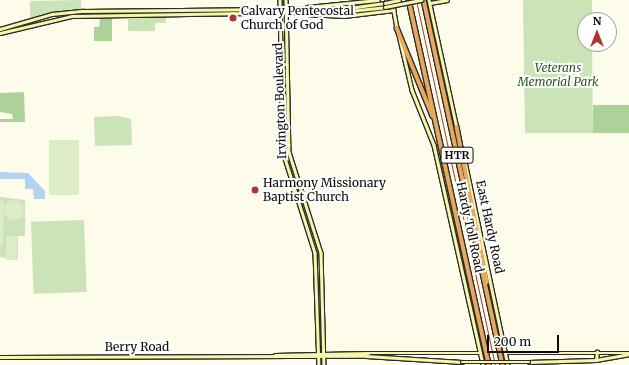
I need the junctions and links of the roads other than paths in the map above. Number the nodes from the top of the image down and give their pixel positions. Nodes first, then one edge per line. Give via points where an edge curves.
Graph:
1 (280, 0) edge
2 (286, 0) edge
3 (378, 0) edge
4 (392, 0) edge
5 (399, 0) edge
6 (409, 0) edge
7 (422, 0) edge
8 (435, 0) edge
9 (447, 0) edge
10 (386, 1) edge
11 (429, 2) edge
12 (439, 2) junction
13 (248, 9) junction
14 (280, 9) junction
15 (286, 9) junction
16 (301, 9) junction
17 (394, 10) junction
18 (387, 11) junction
19 (178, 12) junction
20 (248, 13) junction
21 (280, 13) junction
22 (286, 13) junction
23 (299, 13) junction
24 (52, 14) junction
25 (53, 19) junction
26 (28, 21) junction
27 (28, 26) junction
28 (397, 28) junction
29 (0, 29) edge
30 (0, 33) edge
31 (280, 49) junction
32 (286, 49) junction
33 (438, 127) junction
34 (457, 127) junction
35 (491, 311) junction
36 (324, 352) junction
37 (597, 352) junction
38 (319, 353) junction
39 (366, 353) junction
40 (481, 353) junction
41 (506, 353) junction
42 (629, 353) edge
43 (410, 354) junction
44 (274, 355) junction
45 (0, 356) edge
46 (319, 357) junction
47 (324, 357) junction
48 (386, 358) junction
49 (408, 360) junction
50 (596, 360) junction
51 (318, 365) edge
52 (324, 365) edge
53 (483, 365) edge
54 (489, 365) edge
55 (503, 365) edge
56 (508, 365) edge

1 - 14 main road, Irvington Boulevard
2 - 15 main road, Irvington Boulevard
3 - 16 main road
4 - 17 main road
5 - 10 main road, bridge
6 - 33 highway, Hardy Toll Road / HTR
7 - 23 main road, bridge via 385,7
7 - 35 highway, Hardy Toll Road / HTR
8 - 12 main road
9 - 12 main road
10 - 16 main road
10 - 18 main road
11 - 12 main road
11 - 34 main road, East Hardy Road
13 - 14 main road
13 - 19 main road
13 - 20 main road
14 - 15 main road
14 - 21 main road, Irvington Boulevard
15 - 16 main road
15 - 22 main road, Irvington Boulevard
17 - 18 main road
17 - 28 main road
18 - 23 main road via 344,16
19 - 20 main road
19 - 24 main road
19 - 25 main road
20 - 21 main road
21 - 22 main road
21 - 31 main road, Irvington Boulevard
22 - 23 main road
22 - 32 main road, Irvington Boulevard
24 - 25 main road
24 - 26 main road
25 - 27 main road
26 - 27 main road
26 - 29 main road
27 - 30 main road
28 - 33 highway
28 - 40 main road via 407,74 434,145
31 - 32 main road
31 - 38 main road, Irvington Boulevard via 284,161 315,254
32 - 36 main road, Irvington Boulevard via 289,152 321,253
33 - 54 highway, Hardy Toll Road / HTR
34 - 35 highway via 482,245
34 - 41 main road, East Hardy Road
35 - 55 highway, Hardy Toll Road / HTR
36 - 38 main road, Berry Road
36 - 39 main road, Berry Road
36 - 47 main road, Irvington Boulevard
37 - 41 main road
37 - 42 main road
37 - 50 main road
38 - 44 main road, Berry Road
38 - 46 main road, Irvington Boulevard
39 - 43 main road
39 - 48 main road, Berry Road
40 - 43 main road
40 - 53 main road
41 - 56 main road, East Hardy Road
42 - 50 main road, Berry Road
43 - 49 main road
44 - 45 main road, Berry Road
44 - 46 main road, Berry Road
46 - 47 main road, Berry Road
46 - 51 main road, Irvington Boulevard
47 - 48 main road, Berry Road
47 - 52 main road, Irvington Boulevard
48 - 49 main road, Berry Road
49 - 50 main road, Berry Road, bridge

